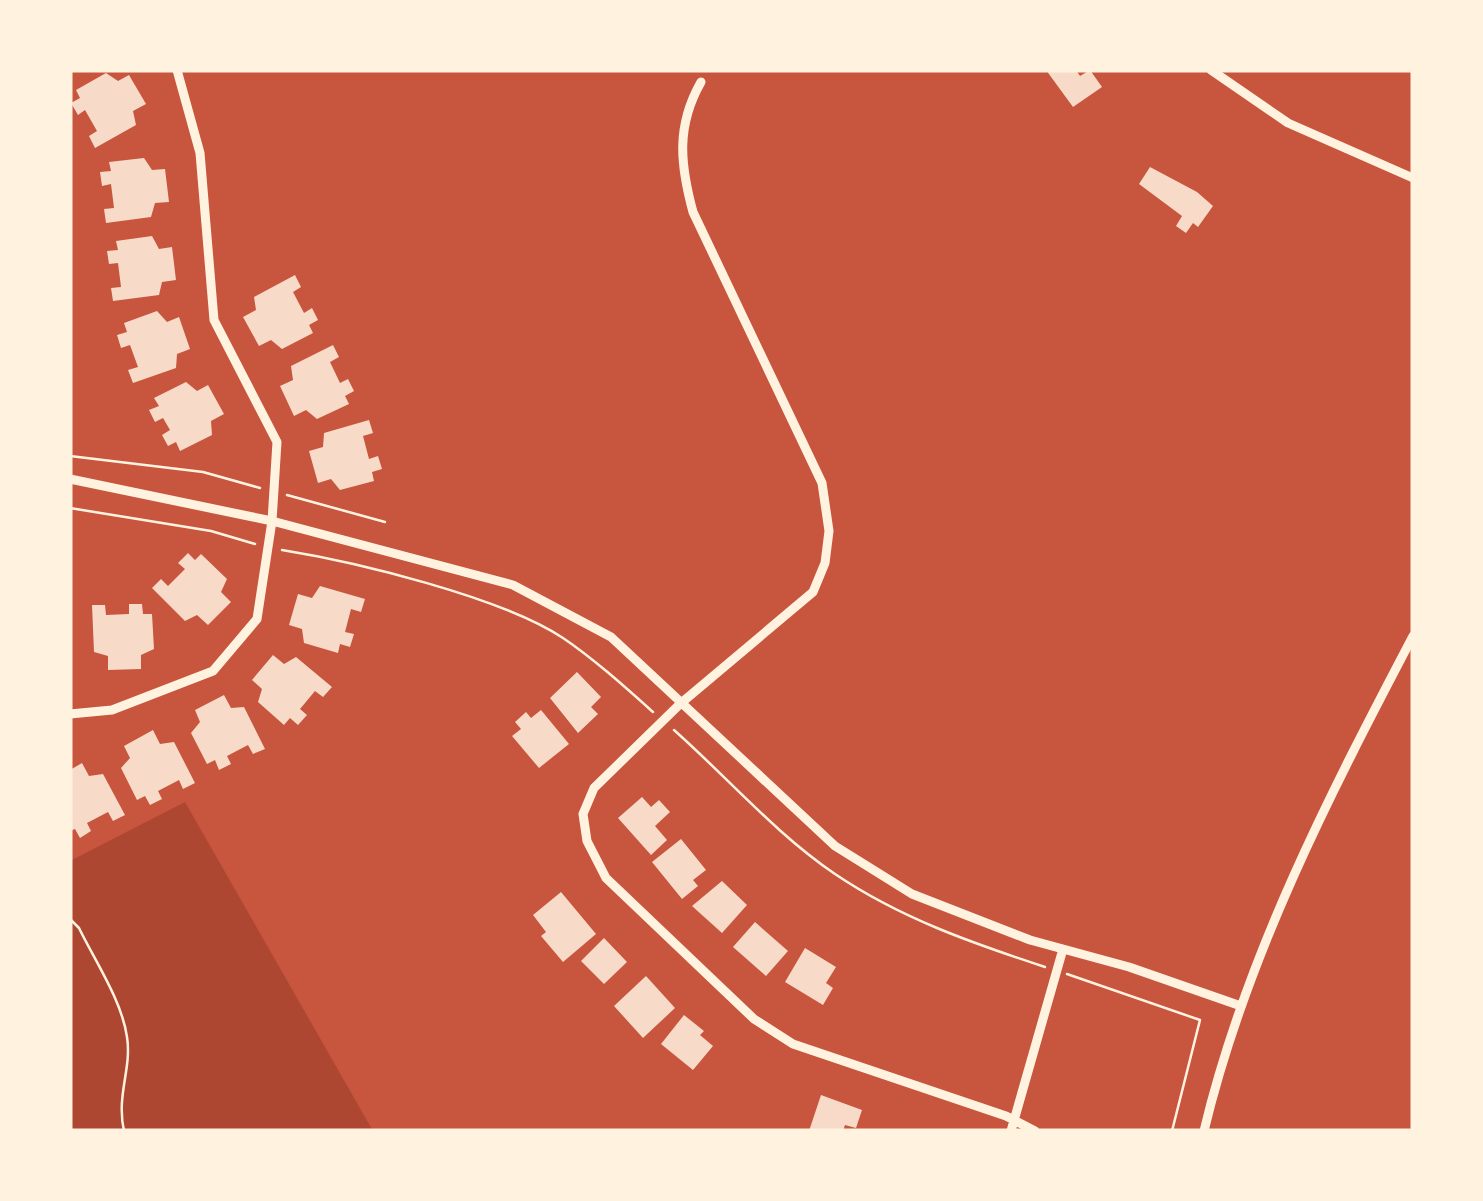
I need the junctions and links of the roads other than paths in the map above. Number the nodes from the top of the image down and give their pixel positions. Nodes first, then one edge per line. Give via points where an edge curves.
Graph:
1 (178, 70) edge
2 (1212, 70) edge
3 (701, 82) dead end
4 (1413, 178) edge
5 (70, 479) edge
6 (272, 521) junction
7 (1413, 636) edge
8 (680, 704) junction
9 (70, 714) edge
10 (1063, 949) junction
11 (1241, 1006) junction
12 (1012, 1125) edge
13 (1035, 1131) edge
14 (1204, 1131) edge

1 - 6 street via 200,153 214,320 278,442
2 - 4 street via 1288,123
3 - 8 street via 688,104 680,142 693,212 822,483 829,530 814,592
5 - 6 street
6 - 8 street via 512,585 611,637
6 - 9 street via 257,620 213,671 112,710
7 - 11 street via 1284,895
8 - 10 street via 835,846 912,894
8 - 12 street via 594,788 583,814 587,841 606,878 716,986 793,1044
10 - 11 street
10 - 12 street
11 - 14 street
12 - 13 street

